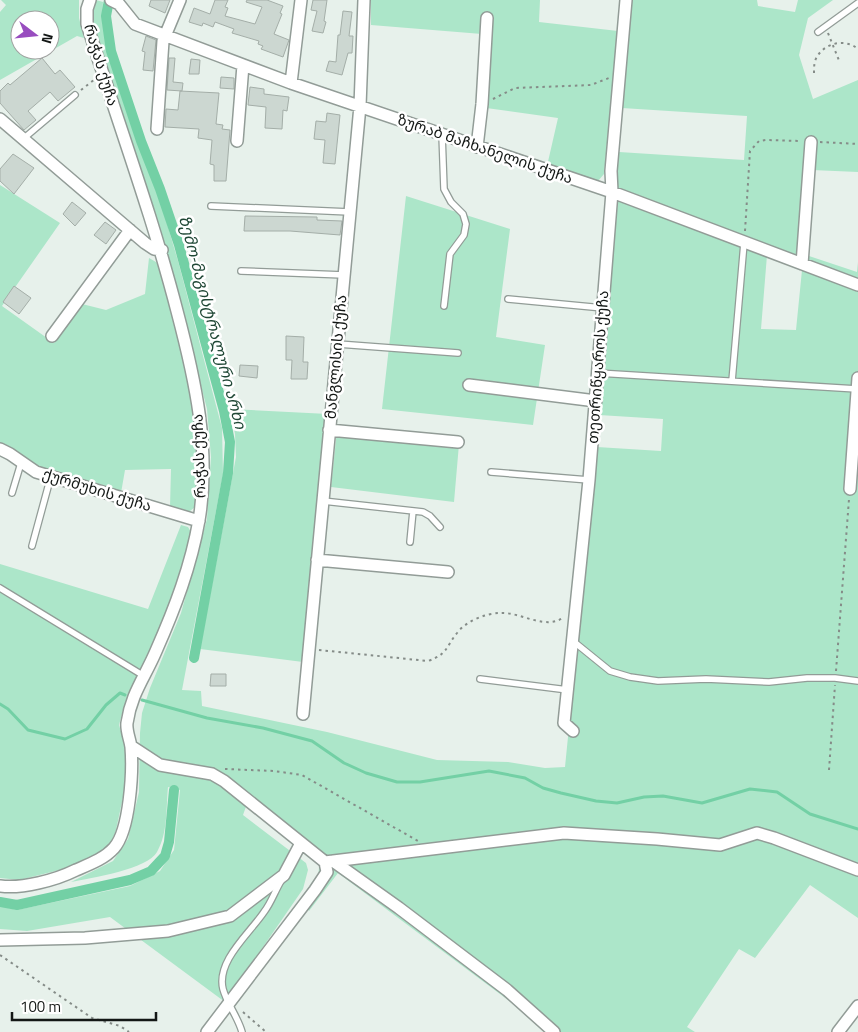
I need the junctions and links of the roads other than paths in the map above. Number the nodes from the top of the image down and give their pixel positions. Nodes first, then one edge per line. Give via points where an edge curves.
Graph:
1 (90, 0) edge
2 (180, 0) edge
3 (301, 0) edge
4 (364, 0) edge
5 (626, 0) edge
6 (115, 2) edge
7 (858, 3) edge
8 (487, 18) dead end
9 (818, 32) dead end
10 (166, 36) junction
11 (243, 65) junction
12 (291, 83) junction
13 (75, 95) road end
14 (360, 106) junction
15 (0, 119) edge
16 (157, 129) dead end
17 (442, 134) junction
18 (23, 139) junction
19 (237, 141) dead end
20 (811, 142) road end
21 (477, 146) junction
22 (612, 192) junction
23 (211, 206) dead end
24 (350, 212) junction
25 (130, 230) junction
26 (744, 243) junction
27 (162, 250) junction
28 (802, 264) junction
29 (241, 271) dead end
30 (344, 275) junction
31 (858, 285) edge
32 (508, 299) dead end
33 (444, 306) dead end
34 (603, 308) junction
35 (52, 336) dead end
36 (338, 344) junction
37 (458, 354) dead end
38 (598, 373) junction
39 (732, 382) junction
40 (858, 384) edge
41 (469, 385) dead end
42 (596, 401) junction
43 (330, 430) junction
44 (458, 442) dead end
45 (0, 449) edge
46 (22, 463) junction
47 (491, 472) dead end
48 (51, 476) junction
49 (590, 480) junction
50 (850, 489) road end
51 (12, 494) dead end
52 (323, 501) junction
53 (413, 511) junction
54 (199, 521) junction
55 (440, 527) dead end
56 (410, 542) dead end
57 (32, 546) dead end
58 (317, 560) junction
59 (448, 572) dead end
60 (0, 588) edge
61 (573, 641) junction
62 (144, 676) junction
63 (480, 679) dead end
64 (858, 681) edge
65 (568, 690) junction
66 (303, 714) dead end
67 (573, 731) dead end
68 (131, 746) junction
69 (301, 842) junction
70 (329, 862) junction
71 (858, 870) edge
72 (284, 875) junction
73 (0, 886) edge
74 (0, 940) edge
75 (229, 1002) junction
76 (858, 1006) edge
77 (207, 1032) edge
78 (242, 1032) edge
79 (554, 1032) edge
80 (838, 1032) edge

1 - 27 street, რაჭას ქუჩა via 87,24
2 - 10 street
3 - 12 street
4 - 14 street, მანგლისის ქუჩა
5 - 22 street, თეთრიწყაროს ქუჩა via 618,74
6 - 10 street, ზურაბ მაჩხანელის ქუჩა via 135,24
7 - 9 lane
8 - 21 street
10 - 11 street, ზურაბ მაჩხანელის ქუჩა
10 - 16 street via 163,41
11 - 12 street, ზურაბ მაჩხანელის ქუჩა
11 - 19 street
12 - 14 street, ზურაბ მაჩხანელის ქუჩა
13 - 18 lane
14 - 17 street, ზურაბ მაჩხანელის ქუჩა
14 - 24 street, მანგლისის ქუჩა
15 - 18 street
17 - 21 street, ზურაბ მაჩხანელის ქუჩა
17 - 33 lane via 444,189 463,214 466,224 464,235 450,254
18 - 25 street
20 - 28 street
21 - 22 street, ზურაბ მაჩხანელის ქუჩა
22 - 26 street, ზურაბ მაჩხანელის ქუჩა
22 - 34 street, თეთრიწყაროს ქუჩა
23 - 24 lane
24 - 30 street, მანგლისის ქუჩა
25 - 27 street via 154,249
25 - 35 street
26 - 28 street, ზურაბ მაჩხანელის ქუჩა
26 - 39 lane
27 - 54 street, რაჭას ქუჩა via 192,369 201,425 204,487
28 - 31 street, ზურაბ მაჩხანელის ქუჩა
29 - 30 lane
30 - 36 street, მანგლისის ქუჩა
32 - 34 lane
34 - 38 street, თეთრიწყაროს ქუჩა
36 - 37 lane
36 - 43 street, მანგლისის ქუჩა
38 - 39 lane
38 - 42 street, თეთრიწყაროს ქუჩა
39 - 40 lane
40 - 50 street
41 - 42 street
42 - 49 street, თეთრიწყაროს ქუჩა
43 - 44 street
43 - 52 street, მანგლისის ქუჩა
45 - 46 street, ქურმუხის ქუჩა
46 - 48 street, ქურმუხის ქუჩა
46 - 51 lane
47 - 49 lane
48 - 54 street, ქურმუხის ქუჩა
48 - 57 lane
49 - 61 street, თეთრიწყაროს ქუჩა
52 - 53 lane
52 - 58 street, მანგლისის ქუჩა
53 - 55 lane via 430,516
53 - 56 lane
54 - 62 street, რაჭას ქუჩა via 176,606
58 - 59 street
58 - 66 street, მანგლისის ქუჩა
60 - 62 lane
61 - 64 lane via 610,671 630,677 769,682 835,678
61 - 65 street, თეთრიწყაროს ქუჩა
62 - 68 street, რაჭას ქუჩა via 134,694 127,726
63 - 65 lane
65 - 67 street, თეთრიწყაროს ქუჩა via 564,723
68 - 69 street via 160,765 212,774
68 - 73 street, რაჭას ქუჩა via 132,785 123,830 116,846 103,858 64,876 12,888
69 - 70 street
69 - 72 street
70 - 71 street via 564,833 720,846 757,833
70 - 75 street via 323,878
70 - 79 street via 399,908 507,990
72 - 74 street via 230,916 168,930 85,938
72 - 75 lane via 265,911 229,957 223,974 223,989
75 - 77 street
75 - 78 lane
76 - 80 street

